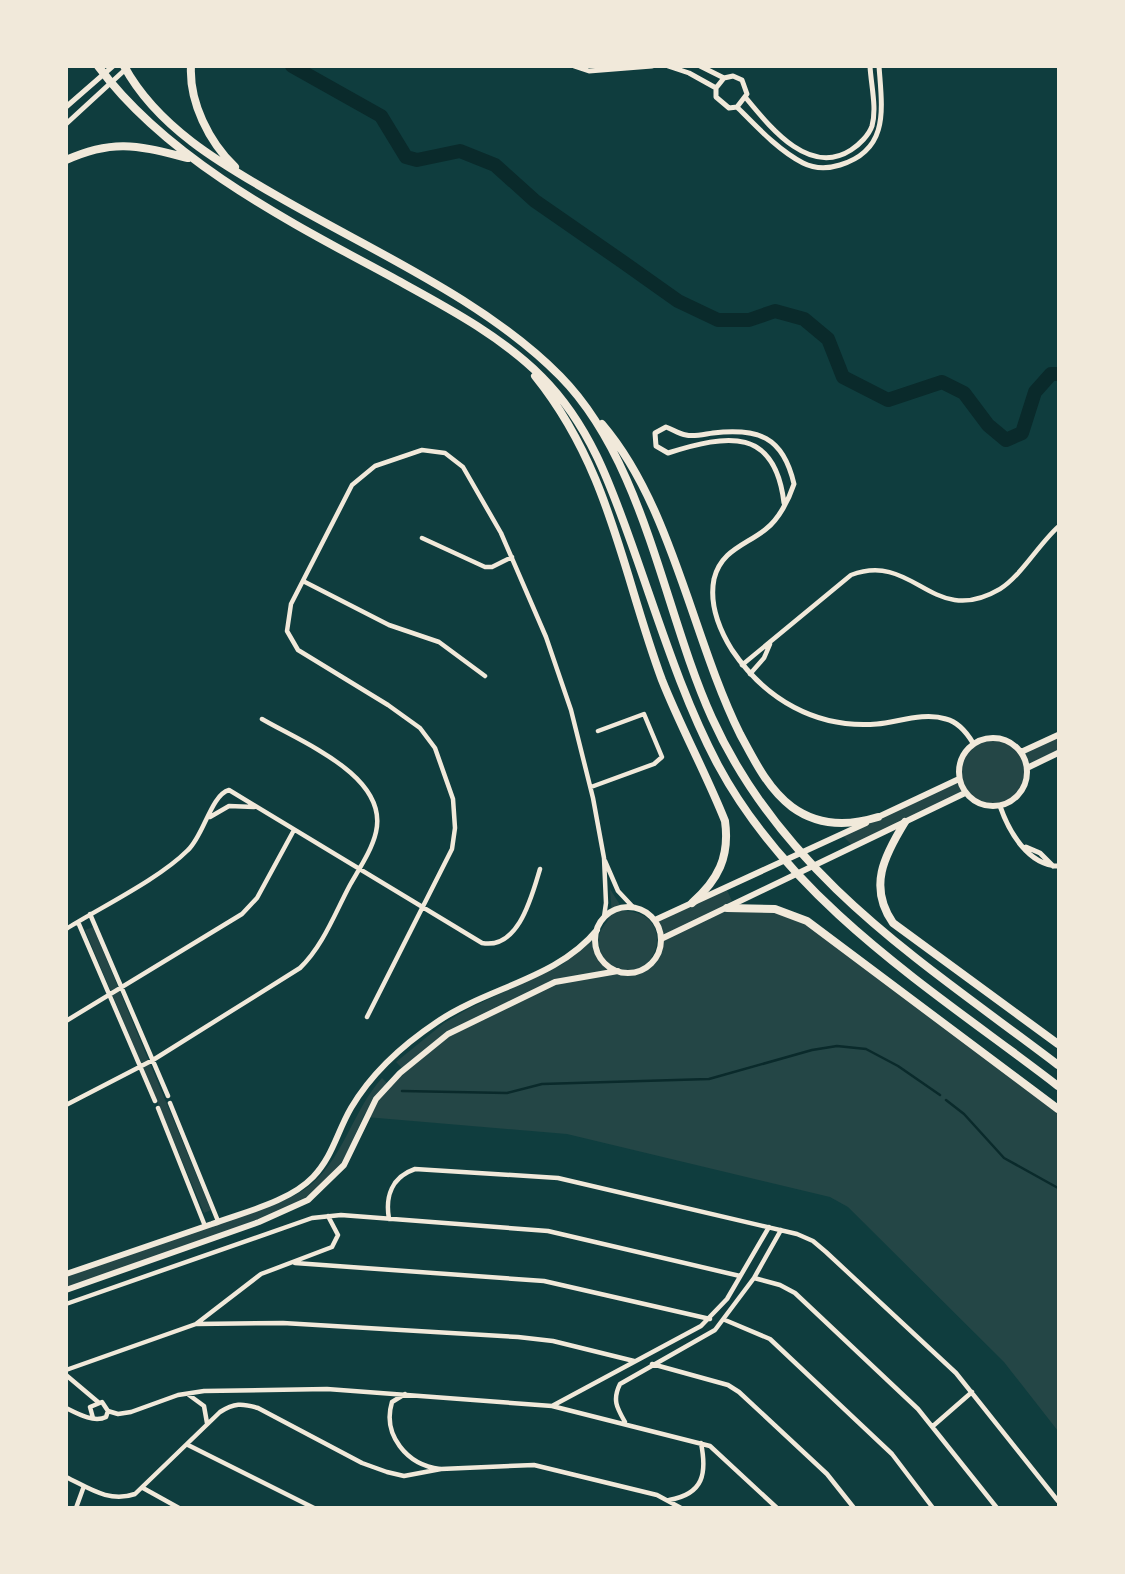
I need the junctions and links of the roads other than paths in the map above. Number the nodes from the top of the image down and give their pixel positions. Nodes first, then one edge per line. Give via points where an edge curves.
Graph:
1 (98, 66) edge
2 (113, 66) edge
3 (126, 66) edge
4 (191, 66) edge
5 (574, 66) edge
6 (652, 66) edge
7 (668, 66) edge
8 (700, 66) edge
9 (870, 66) edge
10 (879, 66) edge
11 (724, 78) junction
12 (716, 88) junction
13 (746, 98) junction
14 (66, 107) edge
15 (737, 107) junction
16 (66, 124) edge
17 (66, 160) edge
18 (195, 160) junction
19 (248, 179) junction
20 (517, 356) junction
21 (591, 411) junction
22 (784, 502) junction
23 (1059, 527) edge
24 (422, 538) dead end
25 (512, 557) junction
26 (303, 581) junction
27 (770, 643) junction
28 (742, 665) junction
29 (750, 674) junction
30 (485, 676) dead end
31 (262, 719) dead end
32 (598, 731) dead end
33 (1059, 735) edge
34 (973, 743) junction
35 (1021, 752) junction
36 (1059, 753) edge
37 (1027, 768) junction
38 (959, 779) junction
39 (591, 787) junction
40 (965, 793) junction
41 (1000, 806) junction
42 (256, 808) junction
43 (209, 817) junction
44 (878, 817) junction
45 (905, 822) junction
46 (294, 830) junction
47 (604, 858) junction
48 (1056, 866) edge
49 (359, 869) junction
50 (540, 869) dead end
51 (614, 883) junction
52 (605, 885) junction
53 (692, 903) junction
54 (731, 906) junction
55 (633, 907) junction
56 (424, 908) junction
57 (90, 914) junction
58 (604, 917) junction
59 (655, 920) junction
60 (78, 922) junction
61 (66, 929) edge
62 (597, 930) junction
63 (661, 939) junction
64 (618, 971) junction
65 (122, 987) junction
66 (109, 995) junction
67 (367, 1017) dead end
68 (66, 1021) edge
69 (1059, 1044) edge
70 (153, 1060) junction
71 (389, 1062) junction
72 (1059, 1065) edge
73 (141, 1068) junction
74 (379, 1072) junction
75 (400, 1073) junction
76 (390, 1083) junction
77 (1059, 1086) edge
78 (169, 1095) dead end
79 (154, 1102) dead end
80 (172, 1102) dead end
81 (66, 1104) edge
82 (157, 1109) dead end
83 (1059, 1109) edge
84 (179, 1125) junction
85 (167, 1130) junction
86 (327, 1216) junction
87 (389, 1219) junction
88 (218, 1222) junction
89 (205, 1226) junction
90 (769, 1227) junction
91 (781, 1230) junction
92 (295, 1262) junction
93 (66, 1273) edge
94 (740, 1276) junction
95 (754, 1278) junction
96 (66, 1290) edge
97 (66, 1304) edge
98 (710, 1319) junction
99 (725, 1320) junction
100 (196, 1324) junction
101 (634, 1360) junction
102 (651, 1364) junction
103 (66, 1370) edge
104 (66, 1375) edge
105 (972, 1392) junction
106 (185, 1393) junction
107 (406, 1394) junction
108 (98, 1402) junction
109 (552, 1406) junction
110 (66, 1408) edge
111 (108, 1411) junction
112 (93, 1418) junction
113 (207, 1424) junction
114 (625, 1424) junction
115 (933, 1426) junction
116 (701, 1442) junction
117 (188, 1445) junction
118 (441, 1469) junction
119 (66, 1477) edge
120 (85, 1486) junction
121 (143, 1488) junction
122 (668, 1500) junction
123 (1059, 1501) edge
124 (75, 1507) edge
125 (179, 1507) edge
126 (314, 1507) edge
127 (681, 1507) edge
128 (777, 1507) edge
129 (854, 1507) edge
130 (933, 1507) edge
131 (997, 1507) edge

1 - 18 highway via 152,127
2 - 14 street
3 - 16 street
3 - 19 highway via 134,85 158,113 208,155
4 - 19 highway via 190,85 198,112 229,161
5 - 6 street via 589,71
7 - 12 street
8 - 11 street
9 - 13 street via 872,127 855,147 835,157 822,159 799,149
10 - 15 street via 883,117 878,134 865,151 832,167 815,167 784,151
11 - 12 street
11 - 13 street via 742,80
12 - 15 street via 721,104
13 - 15 street
17 - 18 highway via 93,148 121,144
18 - 20 highway via 438,303
19 - 21 highway via 506,330 547,363
20 - 53 highway via 570,427 592,466 662,679 725,821 728,841 721,867 708,889
20 - 77 highway via 562,400 596,449 695,716 719,766 777,853 807,887 878,948
21 - 44 highway via 625,451 660,527 728,710 765,778 780,797 807,816 844,824
21 - 72 highway via 619,462 710,715 767,814 827,884
22 - 22 street via 794,484 789,464 772,442 757,433 740,430 687,436 666,427 655,433 656,446 668,453 689,446 753,444 771,457 778,470
22 - 28 street via 768,528 723,559 715,578 713,606
23 - 27 street via 1003,588 983,598 961,603 943,599 887,569 868,569 851,575
24 - 25 street via 485,567
25 - 26 street via 463,467 445,453 422,450 375,466 352,485
25 - 39 street via 547,637
26 - 30 street via 380,621 439,642
26 - 56 street via 287,618 291,643 420,729 435,748 451,785 452,849
27 - 28 street
27 - 29 street
28 - 29 street
29 - 34 street via 780,700 821,719 858,724 945,718
31 - 49 street via 352,773 370,790 376,804 376,834
32 - 39 street via 644,715 662,757
33 - 35 main road
34 - 35 main road via 999,737
34 - 38 main road via 958,765
35 - 37 main road
36 - 37 main road
37 - 41 main road via 1021,792
38 - 40 main road
38 - 44 main road
39 - 47 street
40 - 41 main road via 981,804
40 - 45 main road
41 - 48 street via 1006,822 1026,847
42 - 43 street via 229,806
42 - 43 street via 225,790 216,797
42 - 46 street
43 - 57 street via 190,849 177,860
44 - 53 main road
45 - 54 main road
45 - 69 highway via 889,847 878,883 893,923
46 - 49 street
46 - 65 street via 249,908
47 - 51 street
47 - 52 street
49 - 56 street
49 - 70 street via 318,946 300,968
50 - 56 street via 518,925 496,943 482,943
51 - 52 street
51 - 55 street
52 - 58 street
53 - 59 main road
54 - 63 main road
54 - 83 highway via 775,909 807,921
55 - 58 main road
55 - 59 main road
56 - 67 street
57 - 60 street
57 - 65 street
58 - 62 main road
59 - 63 main road
60 - 61 street
60 - 66 street
62 - 64 main road via 597,951
62 - 71 main road via 562,961 436,1022
63 - 64 main road via 658,954 648,966 634,972
64 - 75 main road via 555,982 500,1006 448,1034
65 - 66 street
65 - 70 street
66 - 68 street
66 - 73 street
70 - 73 street
70 - 78 street
71 - 74 main road
71 - 75 main road
73 - 79 street
73 - 81 street
74 - 76 main road
74 - 88 main road via 359,1096 329,1157 311,1180
75 - 76 main road
76 - 96 main road via 376,1098 344,1165 308,1200 259,1222
80 - 84 street
82 - 85 street
84 - 85 street
84 - 88 street
85 - 89 street
86 - 87 street
86 - 92 street via 337,1229 337,1241
86 - 97 street
87 - 90 street via 390,1190 415,1169 558,1178
87 - 94 street via 548,1231
88 - 89 main road
89 - 93 main road
90 - 91 street
90 - 94 street
91 - 95 street
91 - 105 street via 813,1241
92 - 98 street via 544,1281
92 - 100 street via 261,1274
94 - 98 street
95 - 99 street
95 - 115 street via 795,1293
98 - 101 street
99 - 102 street via 715,1331
99 - 130 street via 770,1339 892,1454
100 - 101 street via 283,1322 518,1337
100 - 103 street
101 - 109 street
102 - 114 street via 628,1377 615,1394 615,1406
102 - 129 street via 739,1392 827,1474
104 - 108 street
105 - 115 street
105 - 123 street
106 - 107 street via 327,1389
106 - 111 street via 131,1412 118,1415
106 - 113 street via 204,1406
107 - 109 street
107 - 118 street via 392,1402 391,1429 409,1458 424,1467
108 - 111 street
108 - 112 street via 90,1407
109 - 114 street
110 - 112 street
111 - 112 street via 103,1419
113 - 117 street
113 - 118 street via 232,1404 244,1404 387,1472 404,1476
114 - 116 street
115 - 131 street
116 - 122 street via 702,1482 685,1496
116 - 128 street
117 - 121 street
117 - 126 street
118 - 122 street via 534,1465
119 - 120 street
120 - 121 street via 123,1499
120 - 124 street
121 - 125 street
122 - 127 street

